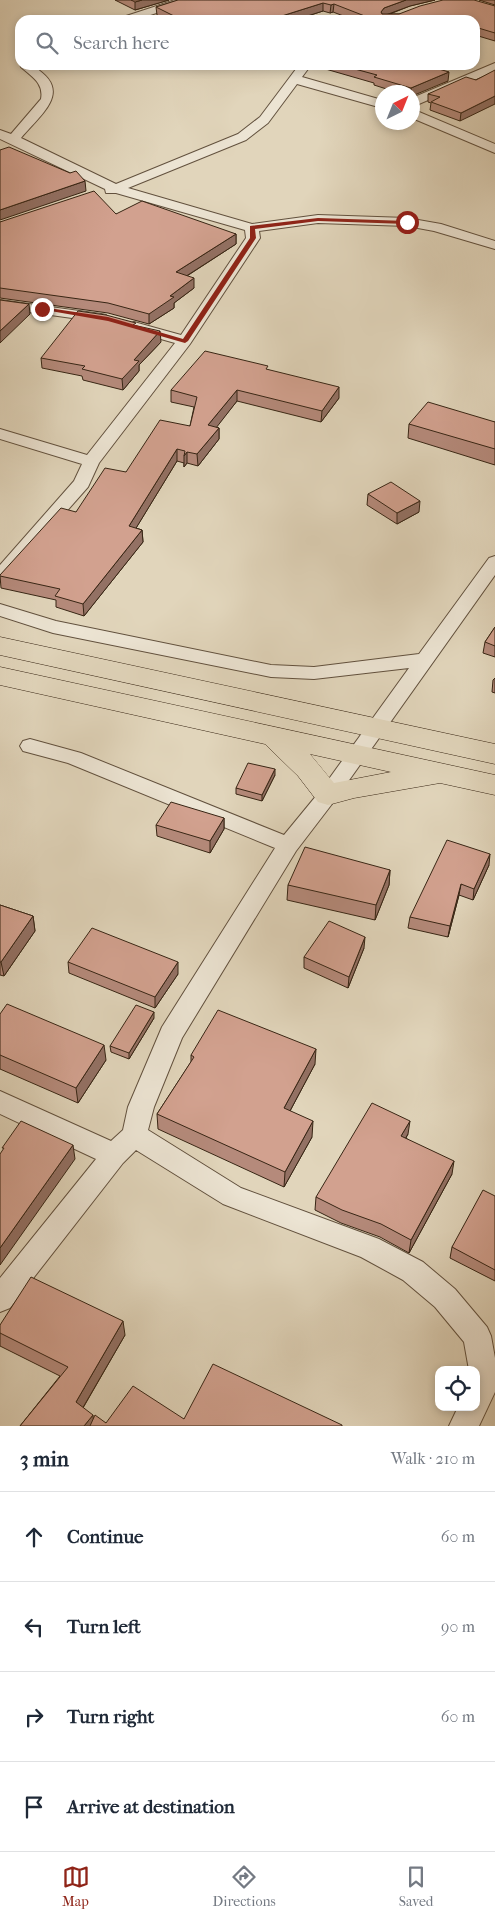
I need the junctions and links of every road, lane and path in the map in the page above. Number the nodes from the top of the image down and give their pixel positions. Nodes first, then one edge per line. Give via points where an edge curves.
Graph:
1 (197, 0) edge
2 (139, 15) edge
3 (495, 67) edge
4 (31, 70) edge
5 (301, 70) edge
6 (294, 78) junction
7 (420, 100) edge
8 (375, 102) edge
9 (420, 116) edge
10 (12, 142) edge
11 (495, 149) edge
12 (114, 188) junction
13 (97, 194) edge
14 (252, 228) junction
15 (495, 245) edge
16 (0, 304) edge
17 (185, 341) junction
18 (0, 434) edge
19 (91, 462) junction
20 (495, 562) edge
21 (0, 576) edge
22 (0, 610) edge
23 (0, 646) edge
24 (425, 660) junction
25 (0, 676) edge
26 (375, 728) junction
27 (274, 736) junction
28 (30, 746) dead end
29 (356, 754) junction
30 (495, 754) edge
31 (443, 774) junction
32 (495, 785) edge
33 (328, 795) junction
34 (288, 845) junction
35 (0, 1102) edge
36 (134, 1135) junction
37 (114, 1155) junction
38 (0, 1299) edge
39 (482, 1393) edge
40 (464, 1426) edge

1 - 2 street
3 - 7 street
4 - 10 street via 48,84 48,100
5 - 6 street
6 - 8 street
6 - 12 street via 264,120 242,137
9 - 11 street
10 - 12 street
12 - 13 street
12 - 14 street
14 - 15 street via 318,219 407,222
14 - 17 street via 253,238
16 - 17 street via 108,319
17 - 19 street
18 - 19 street
19 - 21 street via 82,483
20 - 24 street
22 - 24 street via 53,627 271,671 314,673
23 - 26 highway
24 - 26 street
25 - 27 highway
26 - 29 street
26 - 30 highway
27 - 29 highway
27 - 33 highway via 308,769
28 - 34 street via 74,758
29 - 31 highway
29 - 33 street
31 - 32 highway
31 - 33 highway
33 - 34 street
34 - 36 street via 171,1034 141,1108
35 - 37 street
36 - 37 street
36 - 39 street via 232,1196 370,1248 413,1272 445,1298 477,1336
37 - 38 street
39 - 40 street

